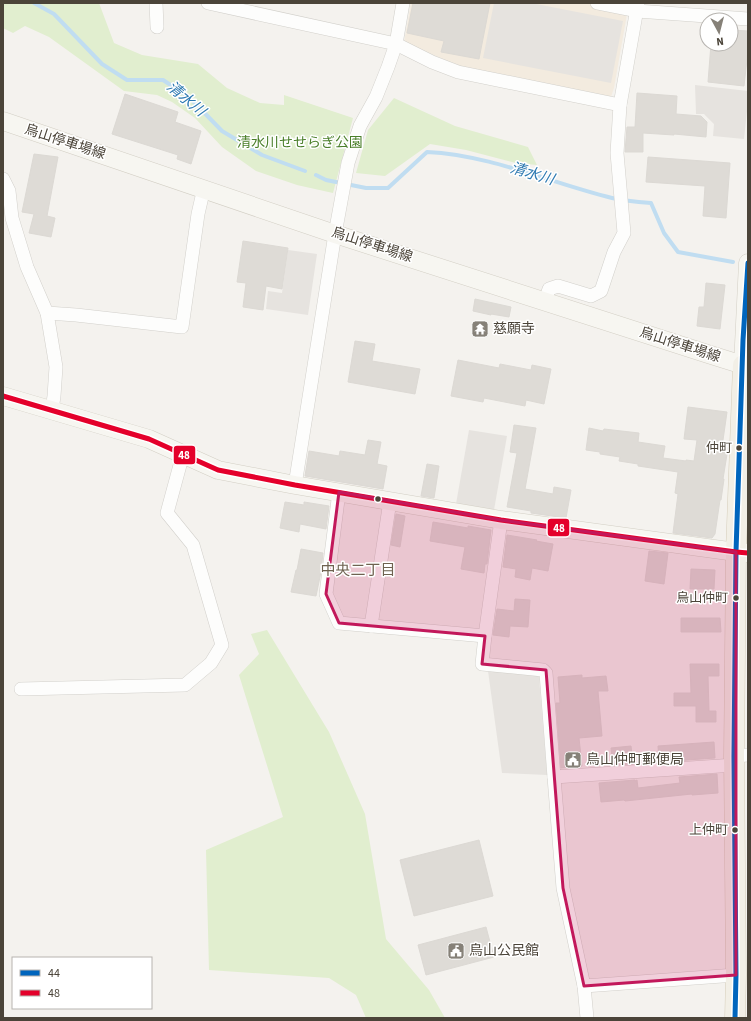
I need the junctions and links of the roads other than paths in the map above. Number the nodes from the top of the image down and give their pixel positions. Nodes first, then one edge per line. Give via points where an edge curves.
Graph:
1 (156, 3) edge
2 (208, 3) edge
3 (404, 3) edge
4 (597, 3) edge
5 (637, 7) edge
6 (748, 19) edge
7 (157, 27) dead end
8 (396, 44) junction
9 (620, 105) junction
10 (3, 122) edge
11 (3, 179) edge
12 (204, 188) junction
13 (335, 234) junction
14 (748, 263) edge
15 (545, 301) junction
16 (47, 313) junction
17 (745, 365) edge
18 (3, 396) edge
19 (52, 410) junction
20 (183, 454) junction
21 (295, 485) junction
22 (339, 492) junction
23 (390, 501) junction
24 (501, 520) junction
25 (742, 552) edge
26 (371, 626) junction
27 (485, 636) junction
28 (21, 688) dead end
29 (739, 759) edge
30 (554, 777) junction
31 (736, 975) junction
32 (584, 986) junction
33 (587, 1018) edge
34 (735, 1018) edge

1 - 7 street
2 - 8 street
3 - 8 street
4 - 5 street
5 - 6 street
5 - 9 street
8 - 9 street via 458,72
8 - 13 street via 376,97 360,126 350,158
9 - 15 street via 617,153 624,233 614,252 601,291 591,296 558,286 549,289
10 - 12 main road, 烏山停車場線
11 - 16 street via 9,191 12,218 27,267
12 - 13 main road, 烏山停車場線
12 - 16 street via 182,327
13 - 15 main road, 烏山停車場線
13 - 21 street
14 - 17 main road
15 - 17 main road, 烏山停車場線
16 - 19 street via 56,367
17 - 25 main road
18 - 19 main road
19 - 20 main road via 149,439
20 - 21 main road via 218,470
20 - 28 street via 168,513 193,545 222,645 211,663 185,685
21 - 22 main road
22 - 23 main road
22 - 26 street via 326,594 339,624
23 - 24 main road
23 - 26 street
24 - 25 main road
24 - 27 street
25 - 29 main road
26 - 27 street
27 - 30 street via 482,664 543,670 546,673
29 - 30 street
29 - 31 main road
30 - 32 street via 563,888
31 - 32 street
31 - 34 main road
32 - 33 street

